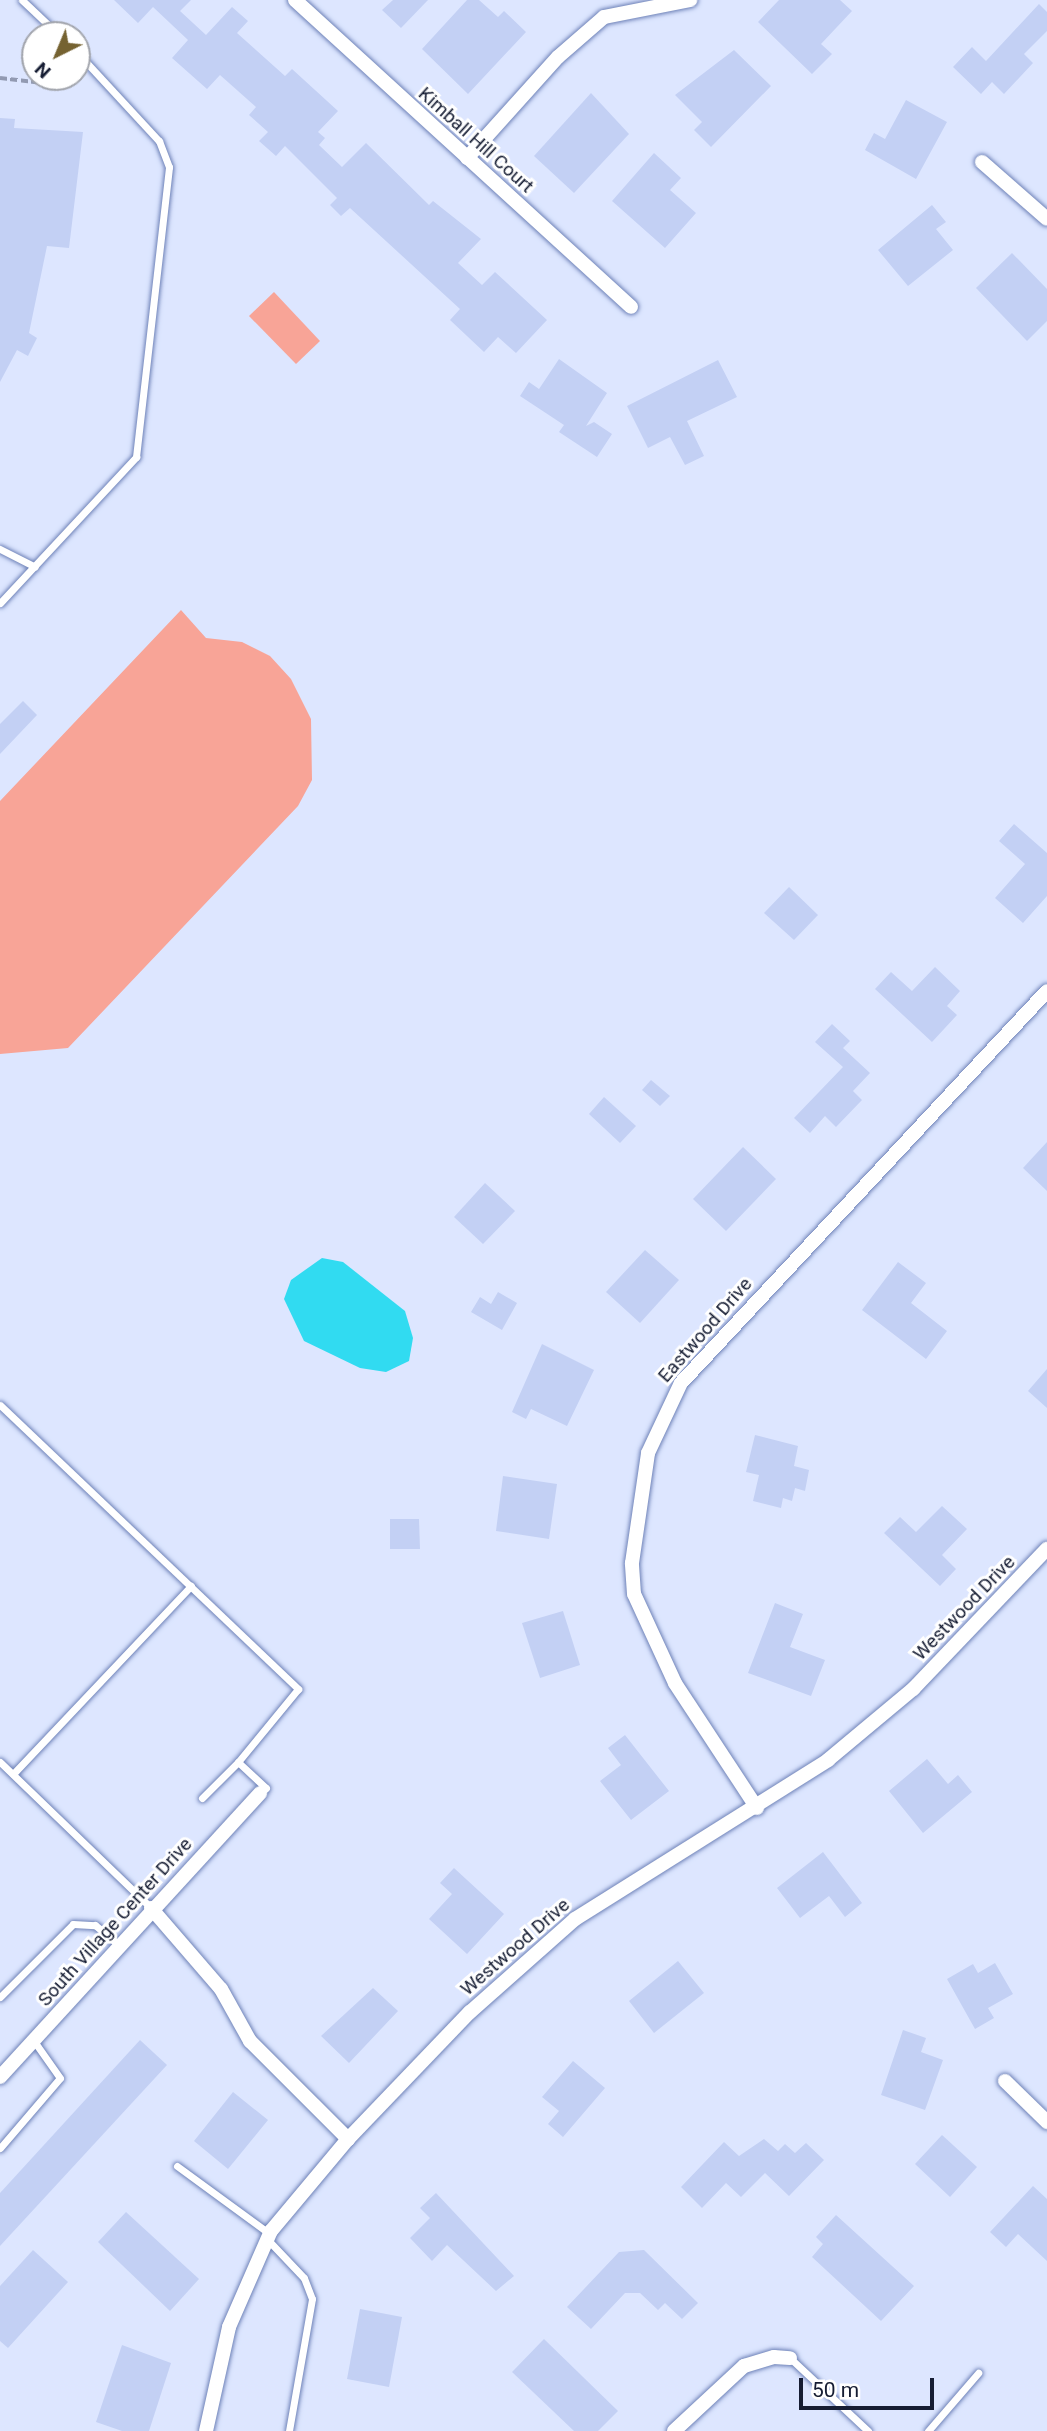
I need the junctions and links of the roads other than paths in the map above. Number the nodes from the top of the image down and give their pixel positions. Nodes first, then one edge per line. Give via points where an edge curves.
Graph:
1 (22, 0) edge
2 (295, 0) edge
3 (690, 0) edge
4 (44, 21) edge
5 (91, 67) edge
6 (467, 158) junction
7 (982, 162) dead end
8 (1044, 216) edge
9 (631, 307) dead end
10 (0, 549) edge
11 (35, 567) junction
12 (0, 603) edge
13 (1047, 991) edge
14 (0, 1405) edge
15 (1047, 1549) edge
16 (191, 1586) junction
17 (0, 1762) edge
18 (238, 1762) junction
19 (13, 1774) junction
20 (260, 1793) joint
21 (202, 1798) dead end
22 (757, 1808) junction
23 (152, 1908) junction
24 (118, 1944) junction
25 (0, 1997) edge
26 (33, 2040) junction
27 (0, 2077) edge
28 (1005, 2081) dead end
29 (1047, 2122) edge
30 (348, 2139) junction
31 (0, 2148) edge
32 (177, 2166) dead end
33 (269, 2237) junction
34 (790, 2358) joint
35 (978, 2373) dead end
36 (206, 2431) edge
37 (289, 2431) edge
38 (674, 2431) edge
39 (868, 2431) edge
40 (928, 2431) edge

1 - 4 lane
2 - 6 street, Kimball Hill Court
3 - 6 street via 604,17 558,57
5 - 11 lane via 159,141 169,167 136,457
6 - 9 street, Kimball Hill Court
7 - 8 street
10 - 11 lane
11 - 12 lane
13 - 22 street, Eastwood Drive via 717,1341 681,1383 656,1432 632,1563 634,1594 676,1683
14 - 16 lane
15 - 22 street, Westwood Drive via 913,1689 828,1760
16 - 18 lane via 298,1689
16 - 19 lane
17 - 19 lane
18 - 20 lane via 266,1788
18 - 21 lane
19 - 23 lane
20 - 23 street, South Village Center Drive
22 - 30 street, Westwood Drive via 575,1919 470,2012
23 - 24 street, South Village Center Drive
23 - 30 street via 221,1989 250,2041
24 - 25 lane via 95,1925 73,1924
24 - 26 street, South Village Center Drive
26 - 27 street, South Village Center Drive
26 - 31 lane via 60,2078
28 - 29 street
30 - 33 street, Westwood Drive
32 - 33 lane
33 - 36 street, Westwood Drive via 229,2327
33 - 37 lane via 304,2278 312,2299
34 - 38 street via 774,2357 744,2366
34 - 39 lane
35 - 40 lane

